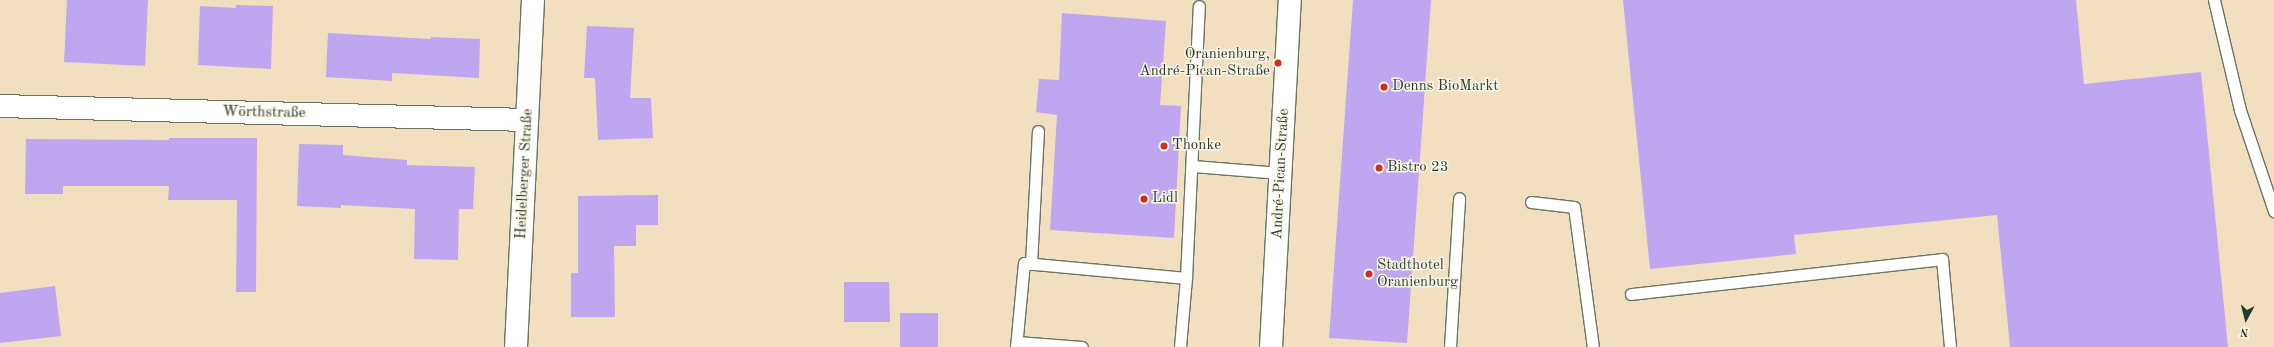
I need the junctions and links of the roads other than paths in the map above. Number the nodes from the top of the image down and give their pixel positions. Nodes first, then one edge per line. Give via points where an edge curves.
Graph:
1 (533, 0) edge
2 (1290, 0) edge
3 (2214, 0) edge
4 (1199, 6) dead end
5 (0, 106) edge
6 (527, 120) junction
7 (1038, 132) dead end
8 (1192, 166) junction
9 (1281, 173) junction
10 (1459, 198) dead end
11 (1531, 202) dead end
12 (2274, 211) edge
13 (1031, 264) junction
14 (1186, 278) junction
15 (1632, 294) dead end
16 (1017, 345) edge
17 (516, 347) edge
18 (1082, 347) edge
19 (1180, 347) edge
20 (1271, 347) edge
21 (1450, 347) edge
22 (1594, 347) edge
23 (1950, 347) edge

1 - 6 street, Heidelberger Straße
2 - 9 street, André-Pican-Straße
3 - 12 lane via 2240,110
4 - 8 lane
5 - 6 street, Wörthstraße
6 - 17 street, Heidelberger Straße
7 - 13 lane
8 - 9 lane
8 - 14 lane
9 - 20 street, André-Pican-Straße
10 - 21 lane
11 - 22 lane via 1574,207
13 - 14 lane
13 - 16 lane via 1024,263
14 - 19 lane
15 - 23 lane via 1942,259
16 - 18 lane

